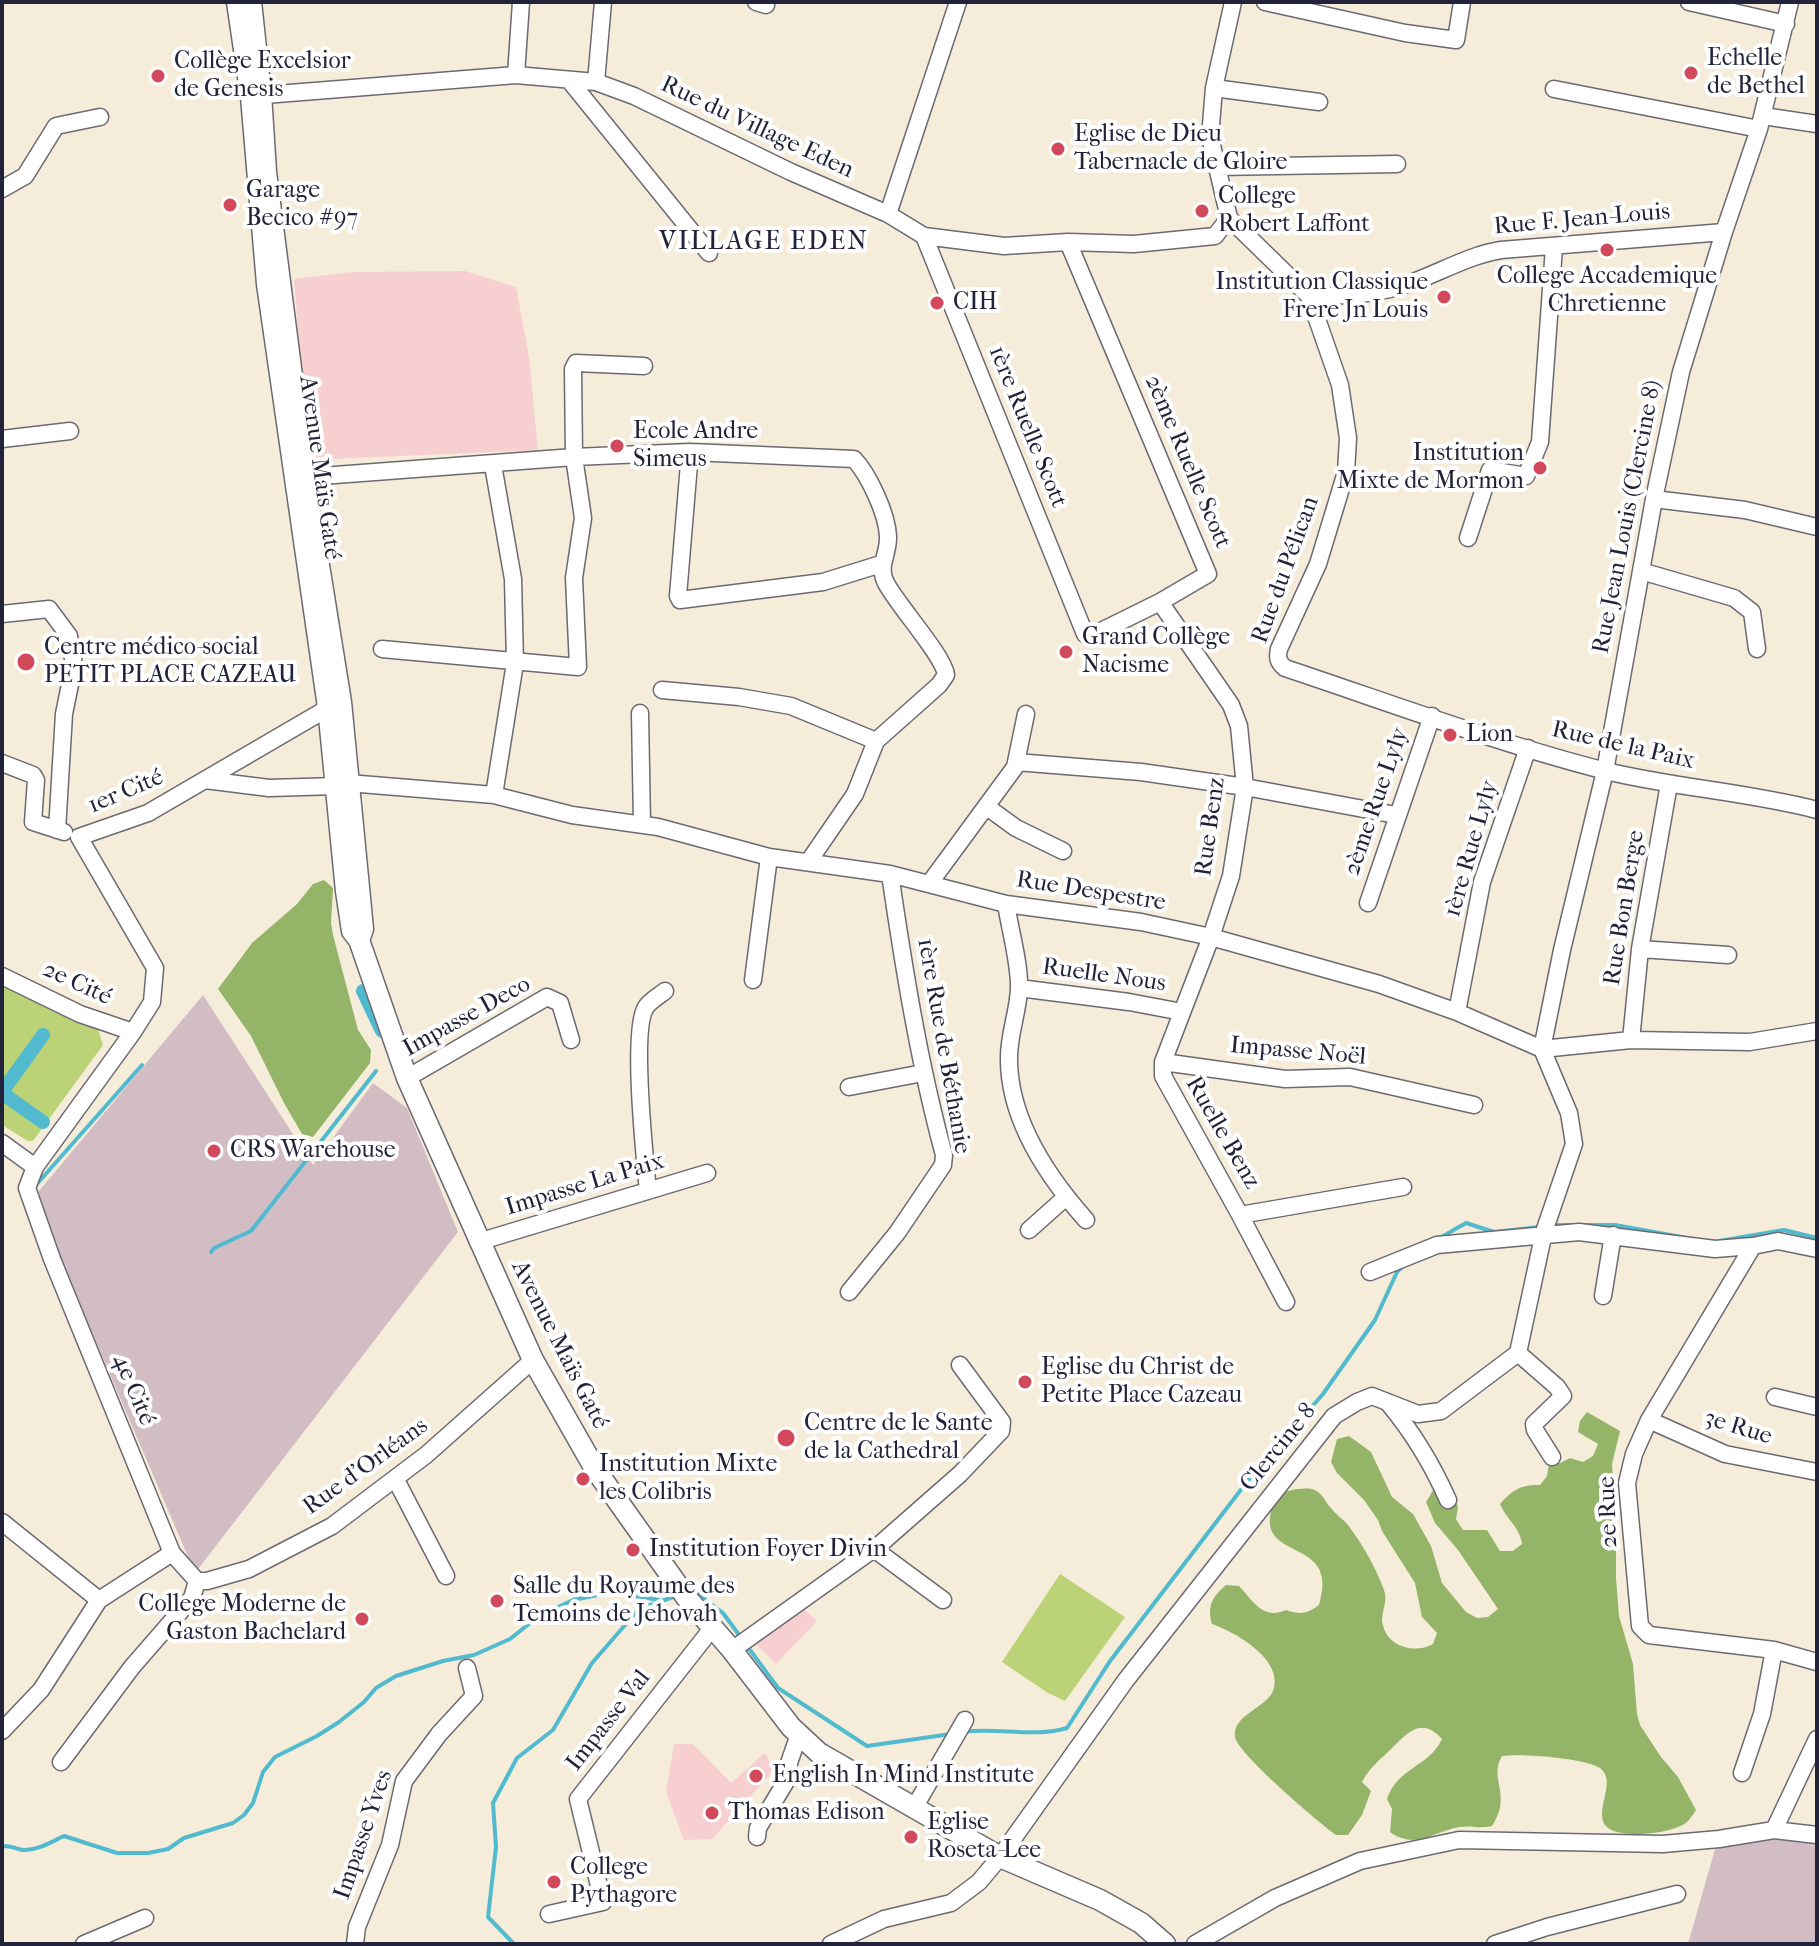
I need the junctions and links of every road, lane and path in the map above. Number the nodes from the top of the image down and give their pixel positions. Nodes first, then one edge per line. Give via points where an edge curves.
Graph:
1 (237, 2) edge
2 (251, 2) edge
3 (521, 2) edge
4 (603, 2) edge
5 (958, 2) edge
6 (1233, 2) edge
7 (1265, 2) edge
8 (1462, 2) edge
9 (1689, 2) edge
10 (1790, 2) edge
11 (1786, 24) junction
12 (516, 75) junction
13 (569, 80) junction
14 (596, 82) junction
15 (1214, 88) junction
16 (1554, 89) dead end
17 (256, 96) junction
18 (1319, 102) dead end
19 (100, 117) dead end
20 (1761, 122) junction
21 (1817, 124) edge
22 (1397, 164) dead end
23 (1216, 167) junction
24 (2, 189) edge
25 (888, 214) junction
26 (1229, 218) junction
27 (1724, 232) junction
28 (924, 236) junction
29 (1068, 242) junction
30 (1554, 247) junction
31 (709, 253) dead end
32 (1309, 296) junction
33 (644, 366) dead end
34 (70, 431) dead end
35 (2, 439) edge
36 (690, 452) junction
37 (574, 457) junction
38 (493, 465) junction
39 (299, 478) junction
40 (1654, 499) junction
41 (1817, 527) edge
42 (1468, 538) dead end
43 (881, 564) junction
44 (1641, 571) junction
45 (1160, 602) junction
46 (2, 614) edge
47 (1087, 636) joint
48 (382, 649) dead end
49 (1757, 649) dead end
50 (515, 663) junction
51 (1285, 668) joint
52 (662, 690) dead end
53 (334, 704) junction
54 (640, 713) dead end
55 (1026, 714) dead end
56 (1432, 716) junction
57 (876, 741) junction
58 (1528, 748) junction
59 (1016, 762) junction
60 (2, 763) edge
61 (1605, 771) junction
62 (205, 780) junction
63 (1669, 784) junction
64 (343, 785) junction
65 (1245, 787) junction
66 (494, 795) junction
67 (987, 807) junction
68 (1817, 810) edge
69 (1396, 815) junction
70 (642, 825) junction
71 (57, 830) junction
72 (79, 837) junction
73 (1063, 851) dead end
74 (769, 857) junction
75 (809, 861) junction
76 (890, 874) junction
77 (929, 884) junction
78 (1368, 903) dead end
79 (1006, 904) junction
80 (1211, 937) junction
81 (1640, 949) junction
82 (1728, 955) dead end
83 (2, 976) edge
84 (753, 980) dead end
85 (1019, 988) junction
86 (665, 991) dead end
87 (1182, 1012) junction
88 (1457, 1012) junction
89 (1817, 1031) edge
90 (133, 1032) junction
91 (571, 1040) dead end
92 (1631, 1040) junction
93 (1542, 1049) junction
94 (1163, 1062) junction
95 (923, 1073) junction
96 (407, 1078) junction
97 (849, 1087) dead end
98 (1474, 1105) dead end
99 (2, 1143) edge
100 (35, 1167) junction
101 (707, 1173) dead end
102 (1403, 1187) dead end
103 (648, 1191) junction
104 (1066, 1197) junction
105 (1240, 1215) junction
106 (1086, 1220) dead end
107 (1545, 1229) junction
108 (1029, 1230) dead end
109 (1613, 1235) junction
110 (478, 1242) junction
111 (1753, 1246) junction
112 (1817, 1249) edge
113 (1370, 1272) dead end
114 (849, 1292) dead end
115 (1603, 1296) dead end
116 (1286, 1302) dead end
117 (1518, 1353) junction
118 (533, 1360) junction
119 (960, 1365) dead end
120 (1775, 1397) dead end
121 (1386, 1400) junction
122 (1817, 1407) edge
123 (1649, 1420) junction
124 (1552, 1457) dead end
125 (1817, 1472) edge
126 (396, 1480) junction
127 (1448, 1500) dead end
128 (2, 1522) edge
129 (874, 1549) junction
130 (172, 1553) junction
131 (446, 1576) dead end
132 (197, 1581) junction
133 (99, 1600) junction
134 (943, 1600) dead end
135 (713, 1627) junction
136 (735, 1648) junction
137 (1774, 1650) junction
138 (1817, 1662) edge
139 (467, 1668) dead end
140 (965, 1720) dead end
141 (2, 1731) edge
142 (799, 1734) junction
143 (1817, 1739) edge
144 (61, 1762) dead end
145 (1742, 1773) dead end
146 (914, 1808) junction
147 (1774, 1830) junction
148 (1817, 1835) edge
149 (757, 1837) dead end
150 (1000, 1857) junction
151 (1677, 1894) dead end
152 (549, 1914) dead end
153 (145, 1918) dead end
154 (84, 1944) edge
155 (355, 1944) edge
156 (831, 1944) edge
157 (1165, 1944) edge
158 (1195, 1944) edge
159 (1495, 1944) edge

1 - 17 street, Avenue Maïs Gaté
2 - 17 street, Avenue Maïs Gaté
3 - 12 street
4 - 14 street
5 - 25 street
6 - 15 street
7 - 8 street via 1456,40
9 - 11 street
10 - 11 street, Rue Jean Louis (Clercine 8)
11 - 20 street, Rue Jean Louis (Clercine 8)
12 - 13 street, Rue du Village Eden
12 - 17 street, Rue du Village Eden
13 - 14 street, Rue du Village Eden
13 - 31 street
14 - 25 street, Rue du Village Eden
15 - 18 street
15 - 23 street via 1210,137
16 - 20 street
17 - 39 street, Avenue Maïs Gaté via 262,246
19 - 24 street via 56,126 25,176
20 - 21 street
20 - 27 street, Rue Jean Louis (Clercine 8)
22 - 23 street
23 - 26 street
25 - 28 street, Rue du Village Eden
26 - 29 street, Rue du Village Eden via 1215,236 1134,244
26 - 32 street, Rue du Pélican
27 - 30 street, Rue F. Jean-Louis
27 - 40 street, Rue Jean Louis (Clercine 8) via 1681,372
28 - 29 street, Rue du Village Eden via 1004,246
28 - 47 street, 1ère Ruelle Scott
29 - 45 street, 2ème Ruelle Scott via 1208,574
30 - 32 street, Rue F. Jean-Louis via 1482,253 1411,283 1358,296
30 - 42 street via 1540,442 1526,476 1490,470
32 - 51 street, Rue du Pélican via 1340,385 1348,438 1346,472 1318,564 1279,649 1278,660
33 - 37 street via 574,365
34 - 35 street
36 - 37 street
36 - 43 street via 854,459 867,474 888,532
36 - 43 street via 678,596 682,601 823,582
37 - 38 street
37 - 50 street via 583,518 574,578 578,667
38 - 39 street
38 - 50 street via 513,579
39 - 53 street, Avenue Maïs Gaté
40 - 41 street via 1745,510
40 - 44 street, Rue Jean Louis (Clercine 8)
43 - 57 street via 885,581 945,666 946,675
44 - 49 street via 1743,604 1752,612
44 - 61 street, Rue Jean Louis (Clercine 8)
45 - 47 street, 2ème Ruelle Scott
45 - 65 street, Rue Benz via 1231,705 1239,726
46 - 71 street via 49,609 69,636 74,665 64,714
48 - 50 street
50 - 66 street
51 - 56 street, Rue de la Paix
52 - 57 street via 791,706
53 - 62 street, 1er Cité
53 - 64 street, Avenue Maïs Gaté
54 - 70 street
55 - 59 street
56 - 58 street, Rue de la Paix
56 - 69 street, 2ème Rue Lyly
57 - 75 street via 855,794
58 - 61 street, Rue de la Paix
58 - 88 street, 1ère Rue Lyly via 1482,882
59 - 65 street
59 - 67 street
60 - 71 street via 33,775 33,822
61 - 63 street, Rue de la Paix
61 - 93 street, Rue Jean Louis (Clercine 8)
62 - 64 street, Rue Despestre via 269,788
62 - 72 street, 1er Cité via 148,813
63 - 68 street, Rue de la Paix
63 - 81 street, Rue Bon Berge
64 - 66 street, Rue Despestre
64 - 96 street, Avenue Maïs Gaté via 352,931
65 - 69 street
65 - 80 street, Rue Benz via 1231,876
66 - 70 street, Rue Despestre via 572,815
67 - 73 street
67 - 77 street
69 - 78 street, 2ème Rue Lyly
70 - 74 street, Rue Despestre
71 - 72 street
72 - 90 street, 1er Cité via 155,968 152,1002
74 - 75 street, Rue Despestre
74 - 84 street
75 - 76 street, Rue Despestre
76 - 77 street, Rue Despestre
76 - 95 street, 1ère Rue de Béthanie
77 - 79 street, Rue Despestre
79 - 80 street, Rue Despestre
79 - 85 street
80 - 87 street, Ruelle Benz
80 - 88 street, Rue Despestre via 1379,984
81 - 82 street
81 - 92 street, Rue Bon Berge
83 - 90 street, 2e Cité via 80,1014
85 - 87 street, Ruelle Nous
85 - 104 street via 1009,1056 1013,1100
86 - 103 street via 645,1007 640,1029 640,1113
87 - 94 street, Ruelle Benz
88 - 93 street, Rue Despestre
89 - 92 street, Rue Despestre via 1750,1042
90 - 100 street
91 - 96 street, Impasse Deco via 560,1003 547,997
92 - 93 street, Rue Despestre
93 - 107 street via 1569,1113 1574,1144
94 - 98 street, Impasse Noël via 1285,1079 1350,1077
94 - 105 street, Ruelle Benz via 1166,1084
95 - 97 street
95 - 114 street, 1ère Rue de Béthanie via 943,1165
96 - 110 street, Avenue Maïs Gaté
99 - 100 street
100 - 130 street, 4e Cité via 27,1188 47,1245
101 - 103 street, Impasse La Paix
102 - 105 street
103 - 110 street, Impasse La Paix
104 - 106 street
104 - 108 street
105 - 116 street, Ruelle Benz
107 - 109 street
107 - 113 street via 1437,1245
107 - 117 street
109 - 111 street via 1705,1248
109 - 115 street
110 - 118 street, Avenue Maïs Gaté
111 - 112 street via 1784,1241
111 - 123 street, 2e Rue
117 - 121 street via 1441,1411 1418,1414
117 - 124 street via 1563,1396 1534,1424
118 - 126 street, Rue d'Orléans
118 - 135 street, Avenue Maïs Gaté via 595,1469
119 - 129 street via 1002,1422 1001,1431
120 - 122 street
121 - 127 street via 1420,1444
121 - 150 street, Clercine 8 via 1372,1396 1334,1416 1126,1680
123 - 125 street, 3e Rue via 1725,1454
123 - 137 street, 2e Rue via 1627,1483 1640,1626 1649,1635
126 - 131 street
126 - 132 street, Rue d'Orléans via 332,1526 249,1569
128 - 133 street
129 - 134 street
129 - 136 street
130 - 132 street
130 - 133 street
132 - 144 street via 192,1598
133 - 141 street via 41,1690
135 - 136 street, Avenue Maïs Gaté
135 - 152 street, Impasse Val via 578,1799 603,1902
136 - 142 street, Avenue Maïs Gaté
137 - 138 street, 2e Rue
137 - 145 street via 1762,1714
139 - 155 street, Impasse Yves via 474,1696 404,1781 390,1845
140 - 146 street
142 - 146 street, Avenue Maïs Gaté via 819,1753
142 - 149 street via 788,1778
143 - 147 street
146 - 150 street, Avenue Maïs Gaté
147 - 148 street
147 - 158 street via 1663,1844 1459,1840 1360,1861 1275,1898
150 - 156 street, Clercine 8 via 951,1903 884,1919
150 - 157 street, Avenue Maïs Gaté via 1100,1900
151 - 159 street
153 - 154 street

